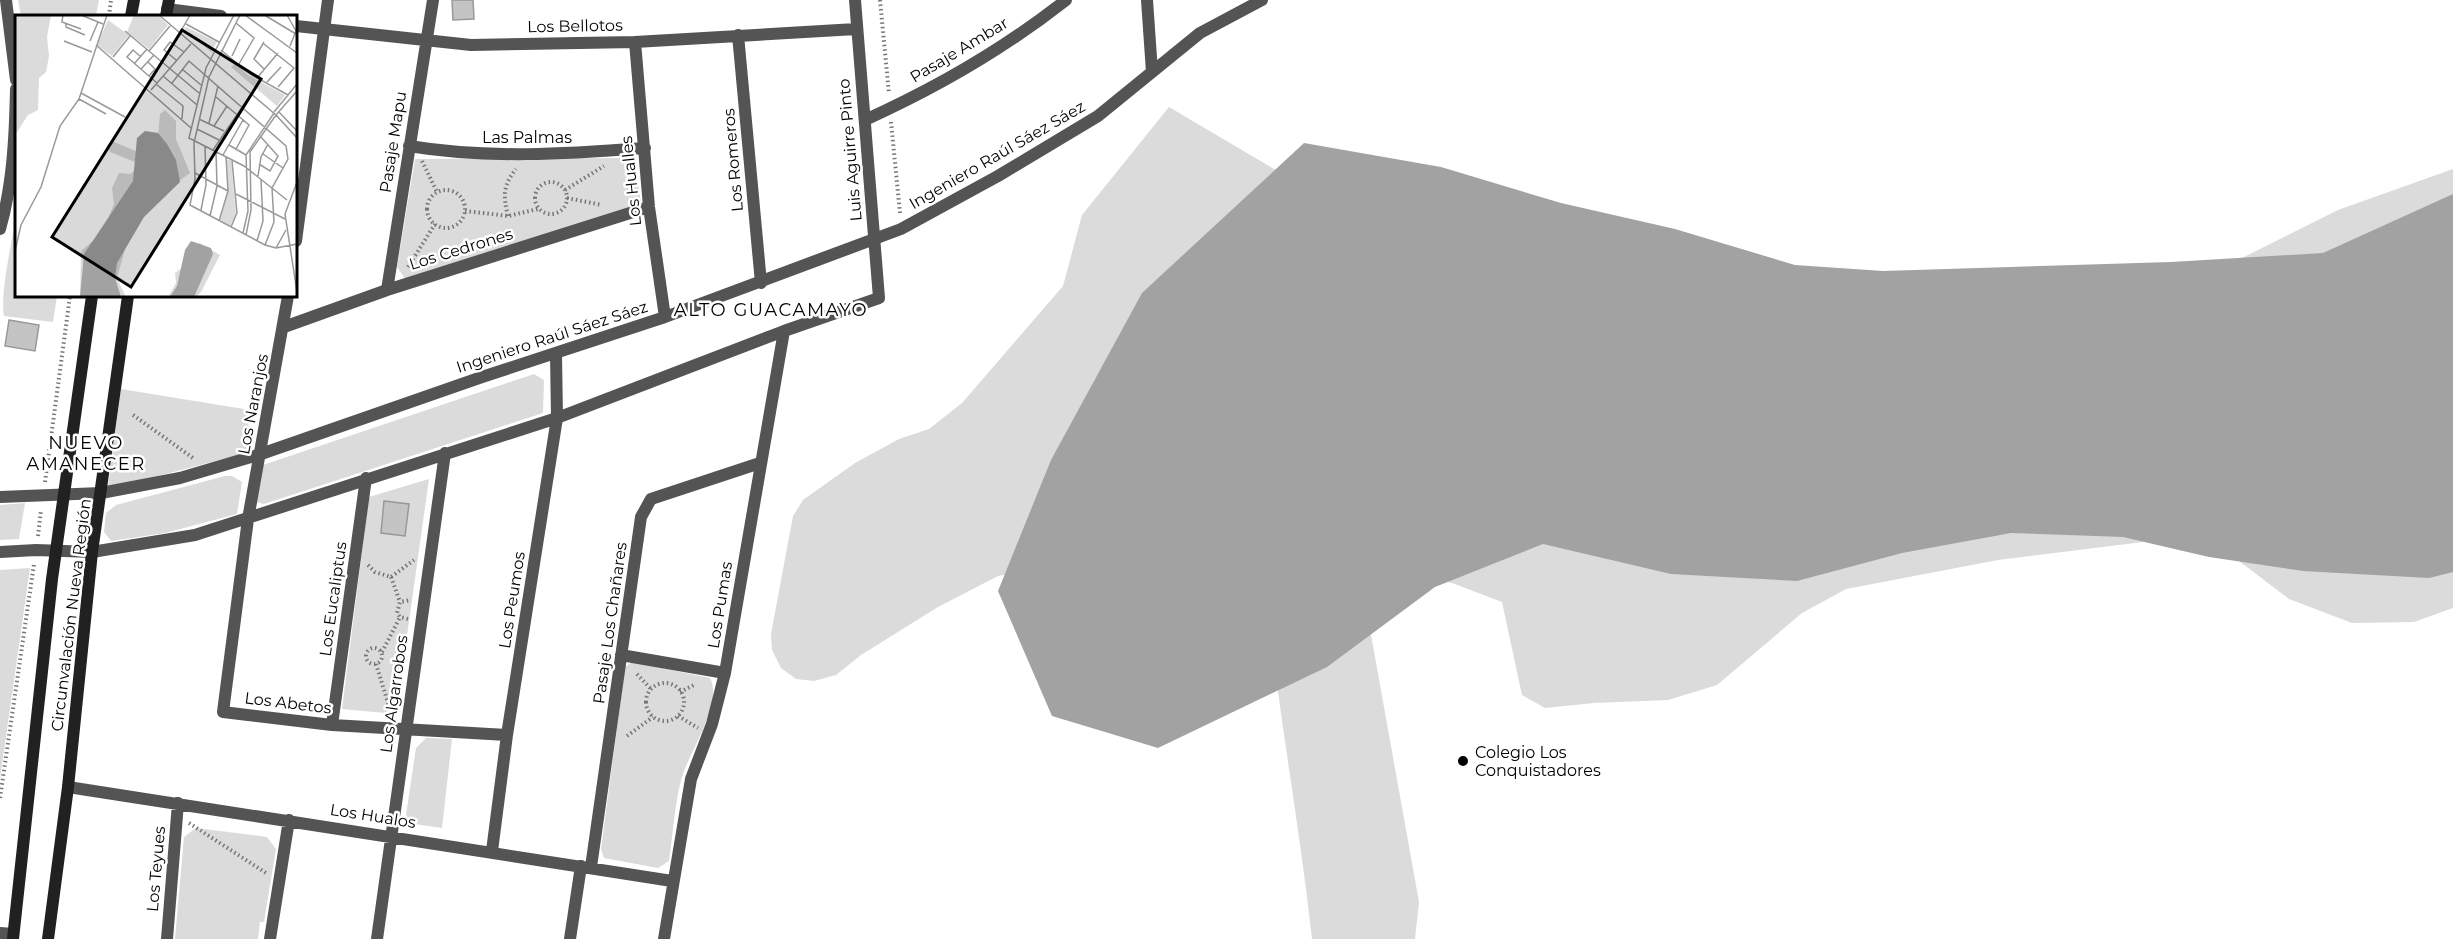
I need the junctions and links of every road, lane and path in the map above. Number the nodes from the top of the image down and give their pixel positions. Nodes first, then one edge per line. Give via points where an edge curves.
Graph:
1 (6, 0) edge
2 (111, 0) edge
3 (134, 0) edge
4 (328, 0) edge
5 (433, 0) edge
6 (1066, 0) edge
7 (1147, 0) edge
8 (1262, 0) edge
9 (856, 1) edge
10 (167, 8) edge
11 (109, 15) edge
12 (131, 15) edge
13 (214, 15) edge
14 (297, 26) edge
15 (324, 29) junction
16 (856, 29) junction
17 (738, 35) junction
18 (427, 39) junction
19 (6, 41) edge
20 (635, 42) junction
21 (1152, 72) junction
22 (15, 76) edge
23 (865, 120) junction
24 (15, 133) edge
25 (412, 147) junction
26 (645, 148) junction
27 (623, 150) junction
28 (529, 154) junction
29 (565, 190) junction
30 (437, 192) junction
31 (649, 207) junction
32 (538, 209) junction
33 (465, 211) junction
34 (508, 216) junction
35 (435, 224) junction
36 (0, 229) edge
37 (297, 233) edge
38 (874, 239) junction
39 (760, 283) junction
40 (391, 289) junction
41 (92, 297) edge
42 (128, 297) edge
43 (288, 297) edge
44 (665, 316) junction
45 (284, 327) junction
46 (784, 331) junction
47 (556, 354) junction
48 (133, 415) dead end
49 (557, 418) junction
50 (445, 453) junction
51 (261, 454) junction
52 (198, 462) dead end
53 (760, 463) junction
54 (366, 478) junction
55 (102, 493) junction
56 (64, 494) junction
57 (0, 497) edge
58 (248, 519) junction
59 (356, 547) junction
60 (56, 550) junction
61 (431, 551) junction
62 (0, 552) edge
63 (92, 552) junction
64 (391, 577) junction
65 (400, 602) dead end
66 (400, 617) dead end
67 (382, 652) junction
68 (621, 655) junction
69 (376, 664) junction
70 (631, 667) dead end
71 (726, 674) junction
72 (704, 679) dead end
73 (651, 689) junction
74 (680, 692) junction
75 (678, 716) junction
76 (653, 717) junction
77 (332, 725) junction
78 (406, 730) junction
79 (700, 730) dead end
80 (507, 735) junction
81 (627, 736) dead end
82 (68, 787) junction
83 (178, 808) junction
84 (289, 820) junction
85 (391, 836) junction
86 (492, 851) junction
87 (586, 867) junction
88 (672, 881) junction
89 (279, 882) junction
90 (0, 933) edge
91 (13, 937) edge
92 (48, 939) edge
93 (166, 939) edge
94 (270, 939) edge
95 (377, 939) edge
96 (570, 939) edge
97 (664, 939) edge

1 - 19 street
2 - 11 path
3 - 12 main road
4 - 15 street
5 - 18 street, Pasaje Mapu
6 - 23 street, Pasaje Ambar via 973,63
7 - 21 street
8 - 21 street, Ingeniero Raúl Sáez Sáez via 1200,33
9 - 16 street, Luis Aguirre Pinto
10 - 13 street
14 - 15 street, Los Bellotos
15 - 18 street, Los Bellotos
15 - 37 street
16 - 17 street, Los Bellotos
16 - 23 street, Luis Aguirre Pinto
17 - 20 street, Los Bellotos
17 - 39 street, Los Romeros
18 - 20 street, Los Bellotos via 471,45
18 - 25 street, Pasaje Mapu
19 - 22 street
20 - 26 street, Los Hualles
21 - 38 street, Ingeniero Raúl Sáez Sáez via 1098,116 998,176 901,229
23 - 38 street, Luis Aguirre Pinto
24 - 36 street via 8,203
25 - 28 street, Las Palmas via 454,153
25 - 30 path
25 - 40 street, Pasaje Mapu
26 - 27 street, Las Palmas
26 - 31 street, Los Hualles
27 - 28 street, Las Palmas
27 - 29 path via 608,164
28 - 34 path via 507,180 503,197
29 - 32 path via 566,204 559,213 548,214
29 - 32 path via 555,182 540,185 535,194
30 - 33 path via 456,192
30 - 35 path via 428,207
31 - 40 street, Los Cedrones
31 - 44 street, Los Hualles
32 - 34 path
33 - 34 path
33 - 35 path via 462,220 452,227
35 - 40 path
38 - 39 street, Ingeniero Raúl Sáez Sáez
38 - 46 street, Luis Aguirre Pinto via 879,298
39 - 44 street, Ingeniero Raúl Sáez Sáez
40 - 45 street, Los Cedrones
41 - 56 main road, Circunvalación Nueva Región
42 - 55 main road, Circunvalación Nueva Región
43 - 45 street, Los Naranjos
44 - 47 street, Ingeniero Raúl Sáez Sáez
45 - 51 street, Los Naranjos
46 - 49 street
46 - 53 street, Los Pumas
47 - 49 street, Los Peumos
47 - 51 street, Ingeniero Raúl Sáez Sáez
48 - 52 path
49 - 50 street
49 - 80 street, Los Peumos
50 - 54 street
50 - 61 street, Los Algarrobos
51 - 55 street, Ingeniero Raúl Sáez Sáez via 180,478
51 - 58 street, Los Naranjos
53 - 68 street, Pasaje Los Chañares via 651,499 642,517
53 - 71 street, Los Pumas
54 - 58 street
54 - 59 street, Los Eucaliptus
55 - 56 street, Ingeniero Raúl Sáez Sáez
55 - 63 main road, Circunvalación Nueva Región
56 - 57 street, Ingeniero Raúl Sáez Sáez
56 - 60 main road, Circunvalación Nueva Región
58 - 63 street via 195,535
58 - 77 street, Los Abetos via 223,712
59 - 64 path via 375,572
59 - 77 street, Los Eucaliptus
60 - 62 street
60 - 63 street
60 - 91 main road, Circunvalación Nueva Región
61 - 64 path
61 - 78 street, Los Algarrobos
63 - 82 main road, Circunvalación Nueva Región
64 - 65 path
66 - 67 path
67 - 69 path via 382,660
67 - 69 path via 375,648 366,653 367,661
68 - 71 street
68 - 87 street, Pasaje Los Chañares
69 - 78 path via 389,706
70 - 73 path
71 - 88 street, Los Pumas via 690,779
72 - 74 path
73 - 74 path via 662,683
73 - 76 path via 646,707
74 - 75 path via 683,707
75 - 76 path via 665,721
75 - 79 path
76 - 81 path
77 - 78 street, Los Abetos
78 - 80 street, Los Abetos
78 - 85 street, Los Algarrobos
80 - 86 street, Los Peumos
82 - 83 street, Los Hualos
82 - 92 main road, Circunvalación Nueva Región
83 - 84 street, Los Hualos
83 - 89 path
83 - 93 street, Los Teyues
84 - 85 street, Los Hualos
84 - 89 street
85 - 86 street, Los Hualos
85 - 95 street, Los Algarrobos
86 - 87 street, Los Hualos
87 - 88 street, Los Hualos
87 - 96 street, Pasaje Los Chañares
88 - 97 street, Los Pumas
89 - 94 street
90 - 91 street

